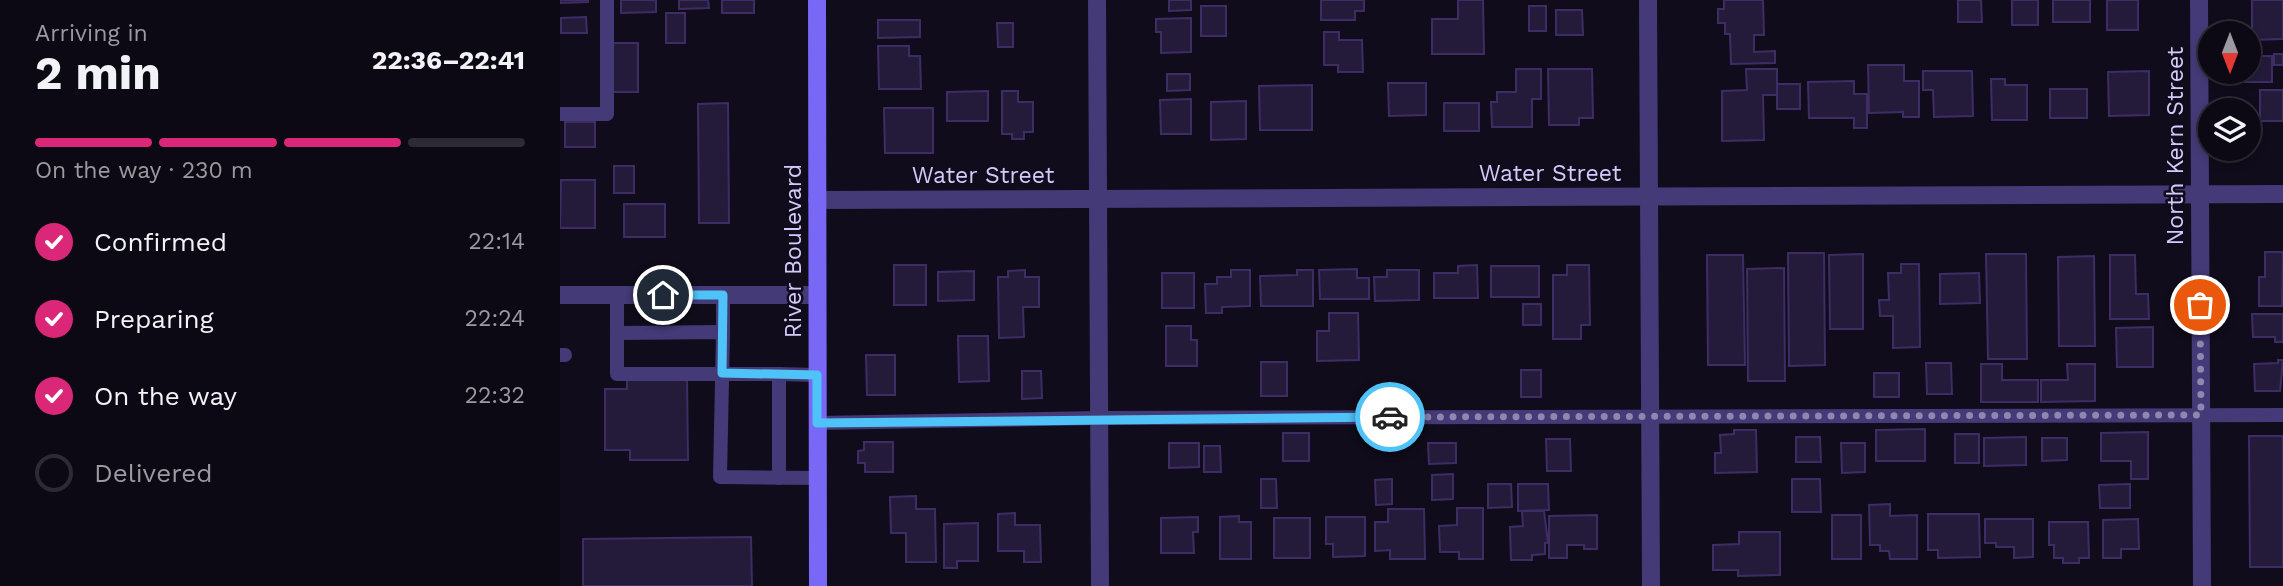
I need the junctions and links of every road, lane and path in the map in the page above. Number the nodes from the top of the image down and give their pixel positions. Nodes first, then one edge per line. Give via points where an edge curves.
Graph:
1 (607, 0) edge
2 (817, 0) edge
3 (1097, 0) edge
4 (1648, 0) edge
5 (2199, 0) edge
6 (560, 114) edge
7 (2200, 194) junction
8 (2283, 194) edge
9 (1649, 197) junction
10 (1098, 199) junction
11 (817, 200) junction
12 (560, 295) edge
13 (617, 295) junction
14 (723, 295) junction
15 (817, 295) junction
16 (723, 332) junction
17 (618, 333) junction
18 (722, 373) junction
19 (779, 374) junction
20 (817, 375) junction
21 (2201, 415) junction
22 (2283, 415) edge
23 (1650, 416) junction
24 (1099, 418) junction
25 (817, 423) junction
26 (779, 478) junction
27 (818, 478) junction
28 (818, 586) edge
29 (1100, 586) edge
30 (1651, 586) edge
31 (2202, 586) edge

1 - 6 lane via 607,114
2 - 11 main road, River Boulevard
3 - 10 street
4 - 9 street
5 - 7 street, North Kern Street
7 - 8 street, Water Street
7 - 9 street, Water Street
7 - 21 street, North Kern Street
9 - 10 street, Water Street
9 - 23 street
10 - 11 street, Water Street
10 - 24 street
11 - 15 main road, River Boulevard
12 - 13 street
13 - 14 street
13 - 17 lane
14 - 15 street
14 - 16 lane
15 - 20 main road, River Boulevard
16 - 17 lane
16 - 18 lane
17 - 18 lane via 617,374
18 - 19 lane
18 - 26 lane via 720,477
19 - 20 lane
19 - 26 lane
20 - 25 main road, River Boulevard
21 - 22 lane
21 - 23 lane
21 - 31 street, North Kern Street
23 - 24 lane
23 - 30 street
24 - 25 lane
24 - 29 street
25 - 27 main road, River Boulevard
26 - 27 lane
27 - 28 main road, River Boulevard

